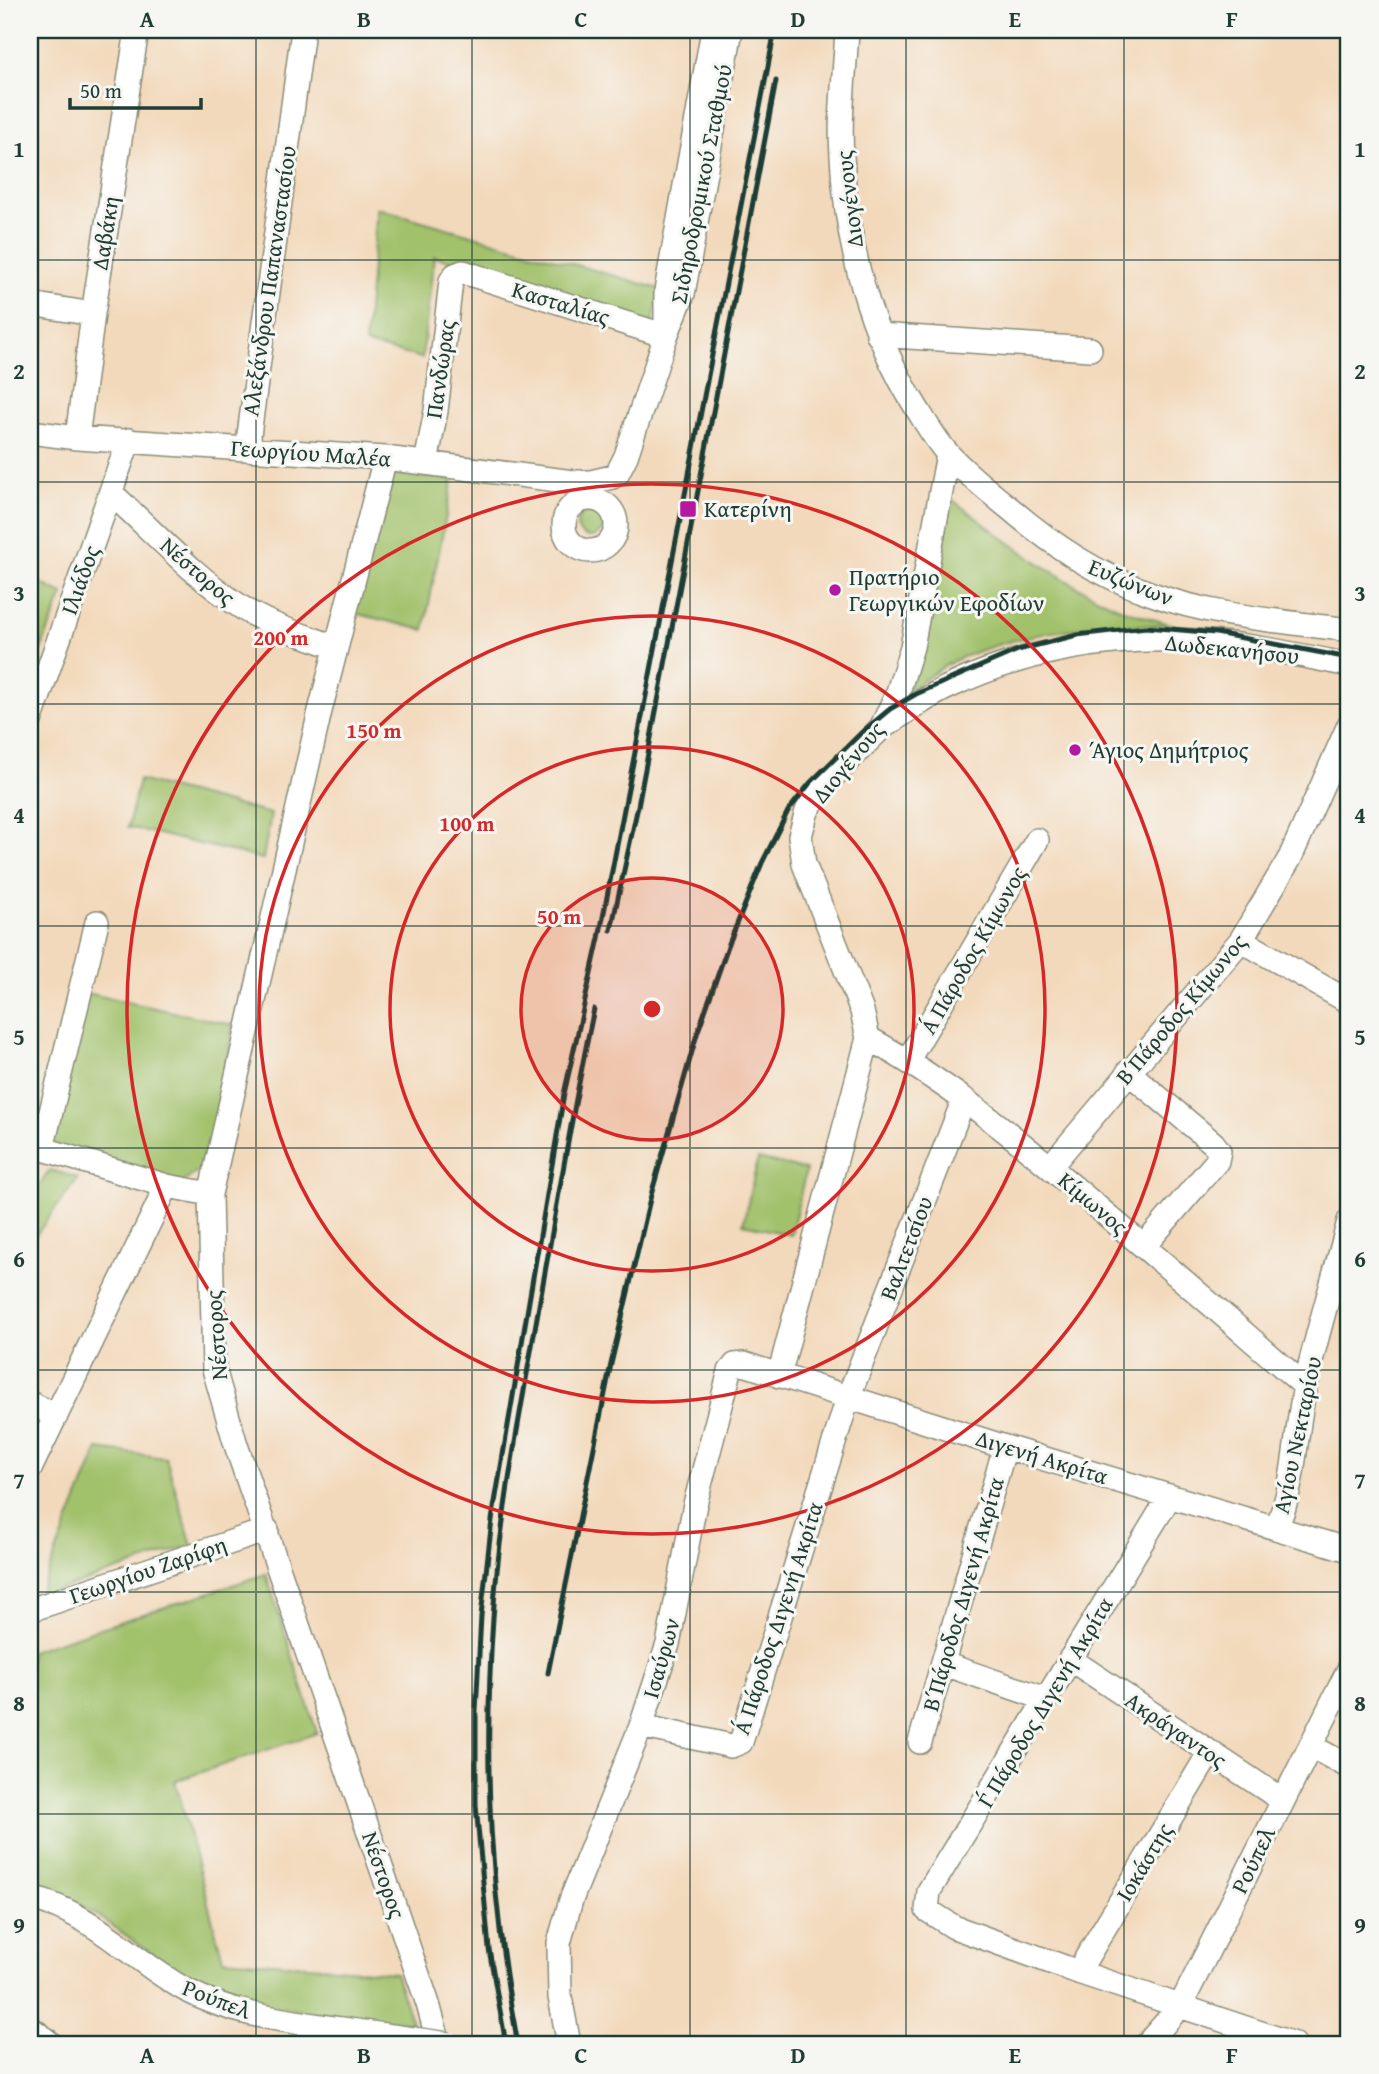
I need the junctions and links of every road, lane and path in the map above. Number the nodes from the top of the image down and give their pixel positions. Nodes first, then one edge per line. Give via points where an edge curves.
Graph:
1 (136, 30) edge
2 (303, 30) edge
3 (713, 30) edge
4 (731, 30) edge
5 (847, 30) edge
6 (710, 91) junction
7 (455, 275) joint
8 (30, 304) edge
9 (93, 314) junction
10 (877, 335) junction
11 (666, 336) junction
12 (1090, 349) dead end
13 (30, 432) edge
14 (77, 438) junction
15 (129, 440) junction
16 (250, 449) junction
17 (948, 454) junction
18 (385, 458) junction
19 (426, 463) junction
20 (556, 481) junction
21 (591, 482) junction
22 (111, 493) junction
23 (604, 502) junction
24 (571, 507) junction
25 (1349, 630) edge
26 (335, 647) junction
27 (1349, 665) edge
28 (30, 721) edge
29 (1349, 725) edge
30 (881, 728) junction
31 (1037, 840) dead end
32 (97, 922) dead end
33 (1241, 940) junction
34 (1349, 1002) edge
35 (868, 1038) junction
36 (908, 1060) junction
37 (1128, 1072) junction
38 (964, 1099) junction
39 (36, 1147) edge
40 (1049, 1167) junction
41 (167, 1186) junction
42 (210, 1194) junction
43 (1349, 1221) edge
44 (1144, 1246) junction
45 (735, 1365) joint
46 (779, 1376) junction
47 (1305, 1386) junction
48 (848, 1398) junction
49 (30, 1403) edge
50 (56, 1416) junction
51 (1005, 1447) junction
52 (30, 1469) edge
53 (1170, 1496) junction
54 (1276, 1528) junction
55 (267, 1530) junction
56 (1349, 1550) edge
57 (30, 1610) edge
58 (1070, 1659) junction
59 (944, 1664) junction
60 (1349, 1669) edge
61 (1046, 1699) junction
62 (641, 1726) junction
63 (920, 1742) dead end
64 (1311, 1746) junction
65 (1210, 1752) junction
66 (1349, 1767) edge
67 (1282, 1800) junction
68 (37, 1902) edge
69 (1078, 1972) junction
70 (1181, 2005) junction
71 (30, 2031) edge
72 (47, 2044) edge
73 (439, 2044) edge
74 (449, 2044) edge
75 (569, 2044) edge
76 (1147, 2044) edge
77 (1294, 2044) edge

1 - 9 street, Δαβάκη
2 - 16 street, Αλεξάνδρου Παπαναστασίου via 250,421
3 - 6 street, Σιδηροδρομικού Σταθμού
4 - 6 street, Σιδηροδρομικού Σταθμού
5 - 10 street, Διογένους via 842,155 854,248
6 - 11 street, Σιδηροδρομικού Σταθμού via 683,294
7 - 11 street, Κασταλίας via 463,272
7 - 19 street, Πανδώρας
8 - 9 street
9 - 14 street, Δαβάκη
10 - 12 street
10 - 17 street, Διογένους via 902,386
11 - 21 street, Σιδηροδρομικού Σταθμού via 617,474
13 - 14 street, Γεωργίου Μαλέα
14 - 15 street, Γεωργίου Μαλέα
15 - 16 street, Γεωργίου Μαλέα
15 - 22 street, Ιλιάδος
16 - 18 street, Γεωργίου Μαλέα
17 - 25 street, Ευζώνων via 1072,557 1121,582 1195,606
17 - 30 street, Διογένους via 912,647
18 - 19 street, Γεωργίου Μαλέα
18 - 26 street, Νέστορος
19 - 20 street, Γεωργίου Μαλέα
20 - 21 street, Γεωργίου Μαλέα
20 - 24 street
21 - 23 street
21 - 24 street
22 - 26 street, Νέστορος via 241,608
22 - 28 street, Ιλιάδος
23 - 24 street via 582,500
23 - 24 street via 614,512 617,530 610,543 593,551 584,551 568,539 564,521
26 - 42 street, Νέστορος
27 - 30 street, Δωδεκανήσου via 1197,640 1084,645 1003,665 943,690
29 - 33 street, Β΄ Πάροδος Κίμωνος via 1290,858
30 - 35 street, Διογένους via 821,788 807,811 800,836 804,864 862,1011
31 - 36 street, Α΄ Πάροδος Κίμωνος
32 - 39 street
33 - 34 street
33 - 37 street, Β΄ Πάροδος Κίμωνος
35 - 36 street, Κίμωνος
35 - 46 street, Διογένους
36 - 38 street, Κίμωνος
37 - 40 street, Β΄ Πάροδος Κίμωνος
37 - 44 street via 1219,1151 1217,1161
38 - 40 street, Κίμωνος
38 - 48 street, Βαλτετσίου
39 - 41 street
40 - 44 street, Κίμωνος
41 - 42 street
41 - 50 street
42 - 55 street, Νέστορος via 214,1369
43 - 47 street, Αγίου Νεκταρίου
44 - 47 street, Κίμωνος
45 - 46 street, Διγενή Ακρίτα
45 - 62 street, Ισαύρων via 695,1504 668,1644
46 - 48 street, Διγενή Ακρίτα
47 - 54 street, Αγίου Νεκταρίου via 1287,1494
48 - 51 street, Διγενή Ακρίτα
48 - 62 street, Α΄ Πάροδος Διγενή Ακρίτα via 741,1742 731,1746
49 - 50 street
50 - 52 street
51 - 53 street, Διγενή Ακρίτα
51 - 59 street, Β΄ Πάροδος Διγενή Ακρίτα
53 - 54 street, Διγενή Ακρίτα
53 - 58 street, Γ΄ Πάροδος Διγενή Ακρίτα
54 - 56 street, Διγενή Ακρίτα
55 - 57 street, Γεωργίου Ζαρίφη
55 - 73 street, Νέστορος
58 - 61 street, Γ΄ Πάροδος Διγενή Ακρίτα
58 - 65 street, Ακράγαντος
59 - 61 street
59 - 63 street, Β΄ Πάροδος Διγενή Ακρίτα
60 - 64 street, Ρούπελ
61 - 69 street, Γ΄ Πάροδος Διγενή Ακρίτα via 929,1891 927,1910 954,1927
62 - 75 street, Ισαύρων via 571,1900 559,1943 560,1997
64 - 66 street
64 - 67 street, Ρούπελ
65 - 67 street, Ακράγαντος
65 - 69 street, Ιοκάστης
67 - 70 street, Ρούπελ
68 - 74 street, Ρούπελ, bridge via 86,1920 147,1967 223,2007 262,2017
69 - 70 street
70 - 76 street, Ρούπελ
70 - 77 street
71 - 72 main road

